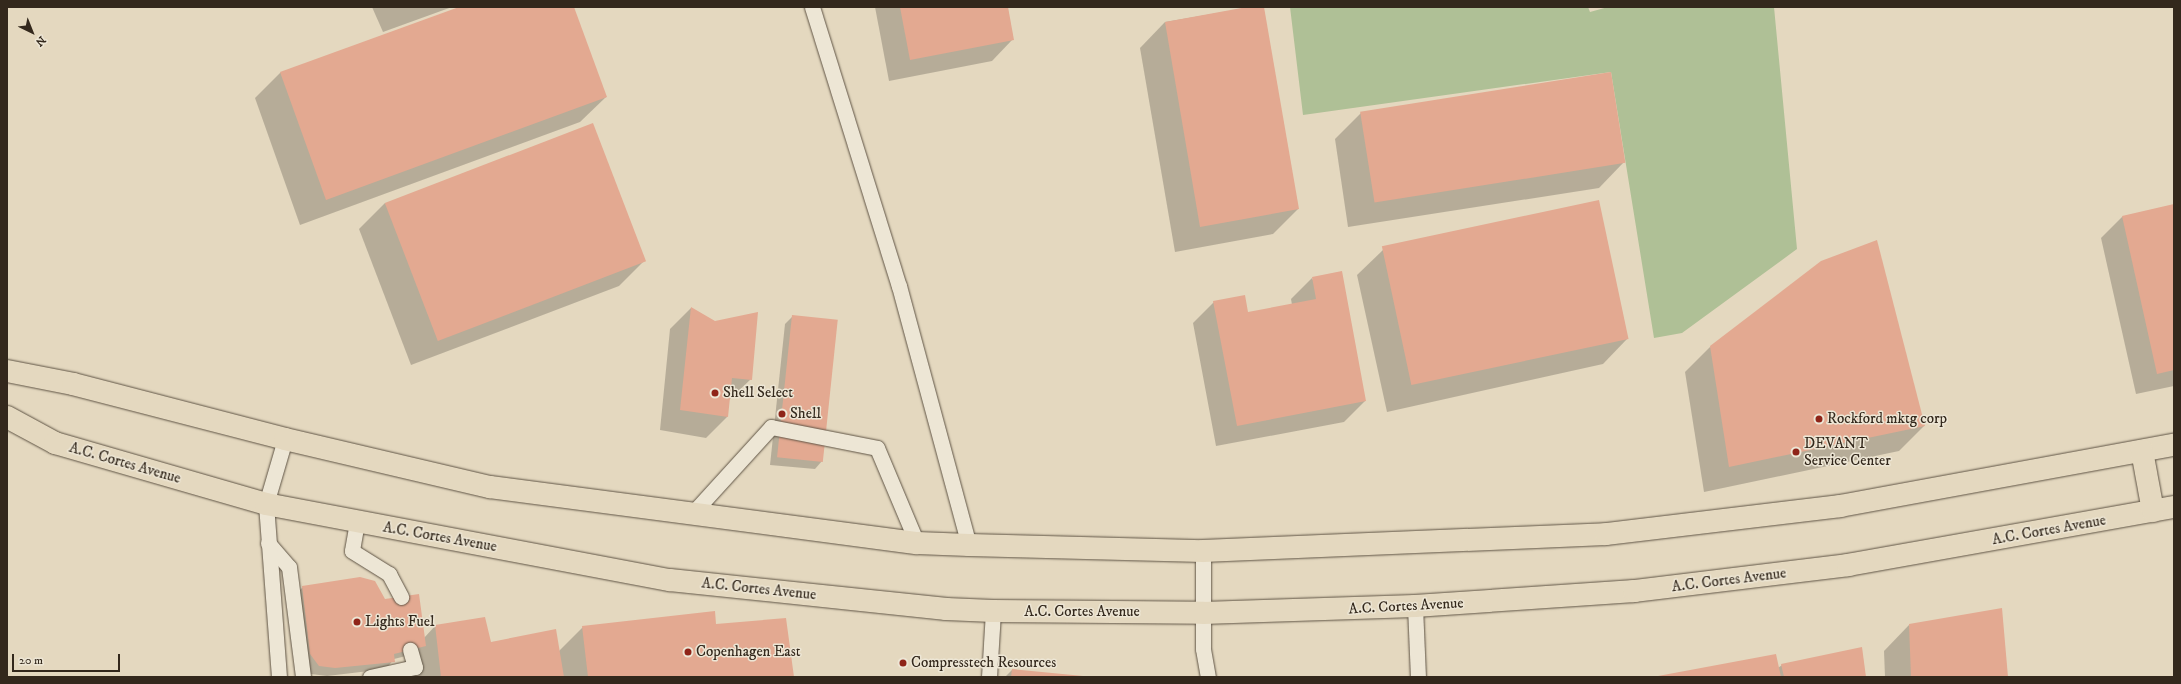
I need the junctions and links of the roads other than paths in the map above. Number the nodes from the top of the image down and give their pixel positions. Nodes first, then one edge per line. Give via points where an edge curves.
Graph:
1 (812, 7) edge
2 (7, 371) edge
3 (7, 417) edge
4 (285, 440) junction
5 (2174, 445) edge
6 (2142, 451) junction
7 (266, 504) junction
8 (2174, 508) edge
9 (2153, 511) junction
10 (691, 515) junction
11 (357, 522) junction
12 (268, 543) junction
13 (917, 543) junction
14 (969, 546) junction
15 (1203, 551) junction
16 (401, 596) dead end
17 (1415, 606) junction
18 (992, 611) junction
19 (1203, 613) junction
20 (410, 650) dead end
21 (279, 677) edge
22 (303, 677) edge
23 (370, 677) edge
24 (989, 677) edge
25 (1208, 677) edge
26 (1418, 677) edge

1 - 14 lane via 899,286
2 - 4 main road via 73,384
3 - 7 main road, A.C. Cortes Avenue via 55,443
4 - 7 lane
4 - 10 main road via 490,487
5 - 6 main road
6 - 9 main road
6 - 15 main road via 1840,506 1606,534
7 - 11 main road, A.C. Cortes Avenue
7 - 12 lane
8 - 9 main road, A.C. Cortes Avenue
9 - 17 main road, A.C. Cortes Avenue via 1848,565 1634,591
10 - 13 main road
10 - 13 lane via 771,428 877,448
11 - 16 lane via 352,551 389,574
11 - 18 main road, A.C. Cortes Avenue via 670,580 938,608
12 - 21 lane
12 - 22 lane via 289,567
13 - 14 main road
14 - 15 main road
15 - 19 lane
17 - 19 main road, A.C. Cortes Avenue
17 - 26 lane
18 - 19 main road, A.C. Cortes Avenue
18 - 24 lane
19 - 25 lane via 1203,649
20 - 23 lane via 414,667

